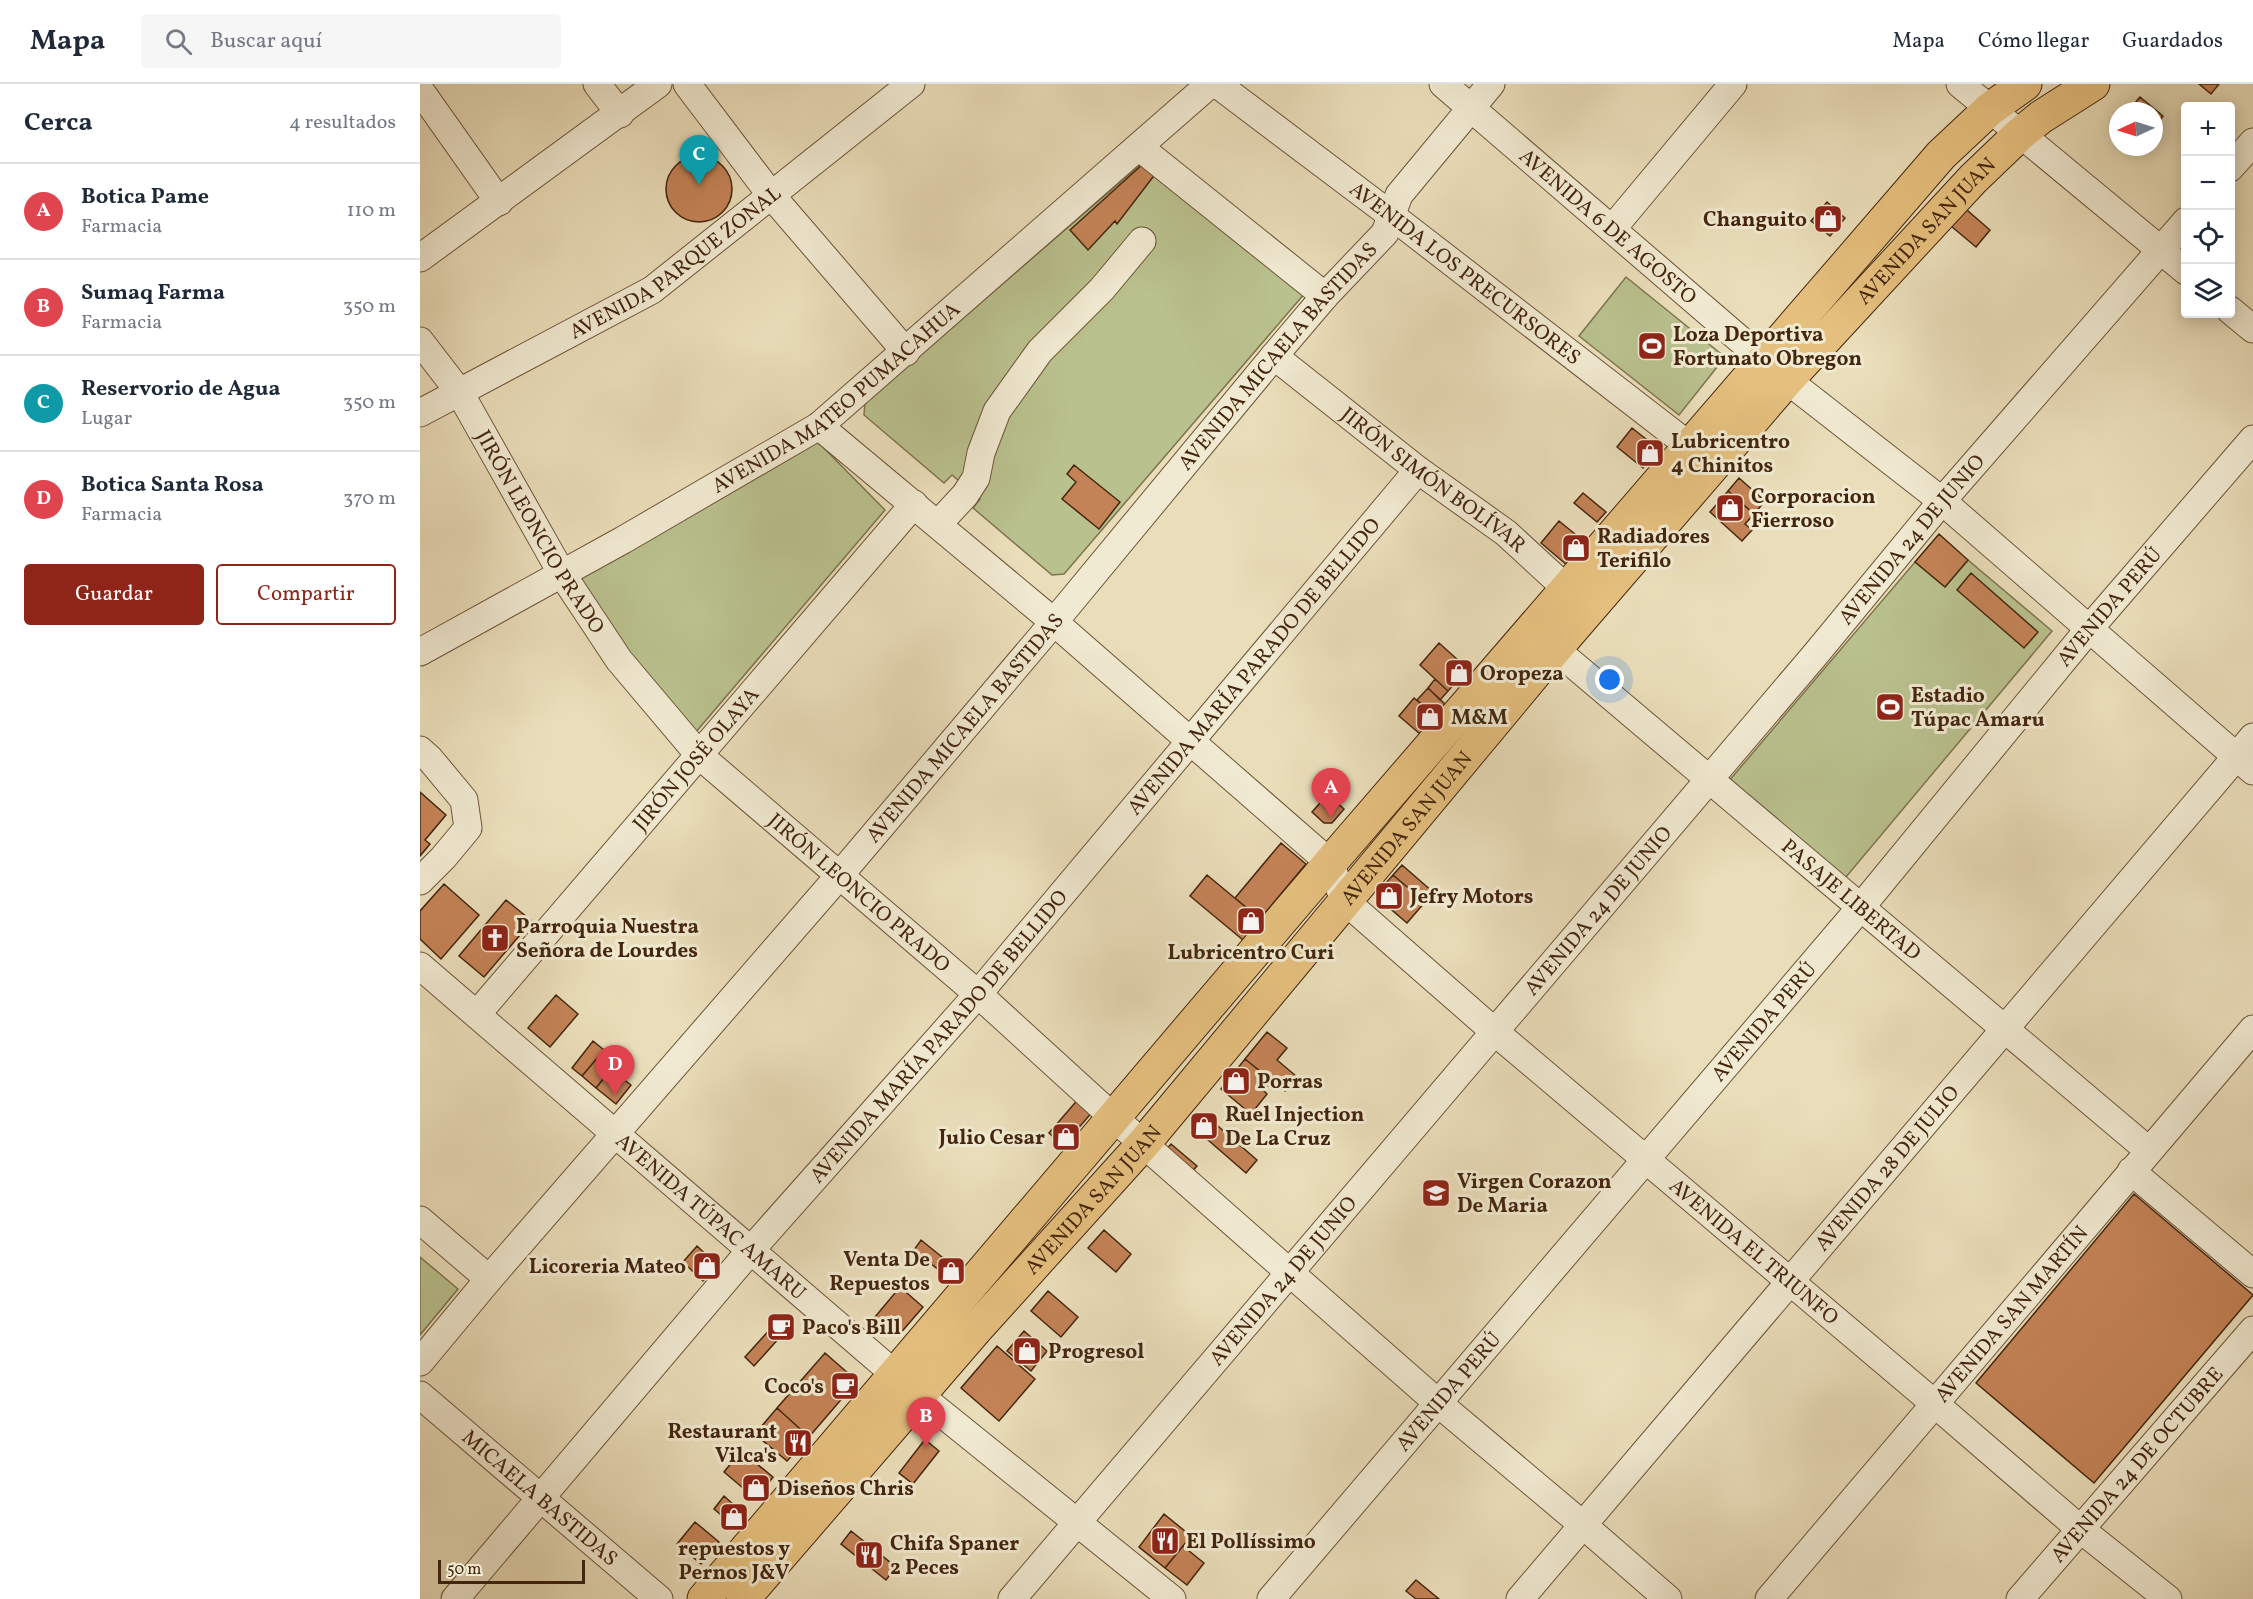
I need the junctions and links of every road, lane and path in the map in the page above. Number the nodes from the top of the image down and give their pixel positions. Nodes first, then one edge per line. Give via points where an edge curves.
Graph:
1 (597, 84) edge
2 (658, 84) edge
3 (687, 84) edge
4 (911, 84) edge
5 (1210, 84) edge
6 (1443, 84) edge
7 (1491, 84) edge
8 (1733, 84) edge
9 (2025, 84) edge
10 (2093, 84) edge
11 (1232, 88) edge
12 (420, 90) edge
13 (1975, 93) edge
14 (1471, 108) junction
15 (620, 114) junction
16 (2020, 134) junction
17 (2253, 142) edge
18 (1139, 147) junction
19 (2235, 162) edge
20 (771, 195) junction
21 (499, 202) junction
22 (1392, 216) junction
23 (2181, 227) edge
24 (1612, 228) junction
25 (1142, 241) dead end
26 (2161, 250) junction
27 (420, 258) edge
28 (2181, 267) edge
29 (1325, 296) junction
30 (2235, 314) edge
31 (2253, 329) edge
32 (420, 341) edge
33 (906, 352) junction
34 (1274, 356) junction
35 (1776, 371) junction
36 (460, 393) junction
37 (420, 413) edge
38 (819, 426) junction
39 (2253, 439) edge
40 (1702, 455) junction
41 (1418, 470) junction
42 (1942, 501) junction
43 (914, 504) junction
44 (938, 524) junction
45 (562, 574) junction
46 (1577, 599) junction
47 (1054, 622) junction
48 (2089, 629) junction
49 (1555, 649) junction
50 (420, 652) edge
51 (1192, 741) junction
52 (420, 750) edge
53 (2247, 755) edge
54 (700, 756) junction
55 (1710, 779) junction
56 (1330, 863) junction
57 (839, 876) junction
58 (420, 881) edge
59 (1344, 900) junction
60 (1861, 907) junction
61 (420, 966) edge
62 (978, 994) junction
63 (477, 1014) junction
64 (2005, 1029) junction
65 (2253, 1029) edge
66 (1495, 1032) junction
67 (1114, 1118) junction
68 (616, 1133) junction
69 (1144, 1143) junction
70 (2148, 1150) junction
71 (1646, 1159) junction
72 (2131, 1171) junction
73 (420, 1220) edge
74 (750, 1251) junction
75 (1291, 1272) junction
76 (2253, 1274) edge
77 (489, 1279) junction
78 (1790, 1281) junction
79 (2253, 1330) edge
80 (420, 1362) edge
81 (895, 1374) junction
82 (420, 1395) edge
83 (919, 1395) junction
84 (1438, 1403) junction
85 (1935, 1404) junction
86 (540, 1497) junction
87 (1078, 1521) junction
88 (1583, 1525) junction
89 (2079, 1528) junction
90 (454, 1599) edge
91 (659, 1599) edge
92 (704, 1599) edge
93 (743, 1599) edge
94 (1012, 1599) edge
95 (1172, 1599) edge
96 (1270, 1599) edge
97 (1520, 1599) edge
98 (1668, 1599) edge
99 (1769, 1599) edge
100 (2020, 1599) edge
101 (2168, 1599) edge

1 - 15 street
2 - 15 street
3 - 20 street
4 - 20 street, AVENIDA PARQUE ZONAL
5 - 18 street, AVENIDA MATEO PUMACAHUA
6 - 14 street, AVENIDA 6 DE AGOSTO
7 - 14 street, AVENIDA MICAELA BASTIDAS
8 - 24 street
9 - 13 main road, AVENIDA SAN JUAN
10 - 16 main road, AVENIDA SAN JUAN
11 - 22 street, AVENIDA LOS PRECURSORES
12 - 21 street
13 - 16 street
13 - 35 main road, AVENIDA SAN JUAN via 1941,155
14 - 22 street, AVENIDA MICAELA BASTIDAS via 1399,195
14 - 24 street, AVENIDA 6 DE AGOSTO
15 - 21 street
16 - 26 street
16 - 35 main road, AVENIDA SAN JUAN
17 - 19 street
18 - 29 street
18 - 33 street, AVENIDA MATEO PUMACAHUA
20 - 33 street
20 - 36 street, AVENIDA PARQUE ZONAL via 652,291
21 - 27 street
22 - 29 street, AVENIDA MICAELA BASTIDAS via 1385,233
22 - 40 street, AVENIDA LOS PRECURSORES
23 - 26 street, AVENIDA 24 DE JUNIO
24 - 35 street, AVENIDA 6 DE AGOSTO
25 - 44 street via 1102,289 1040,351 997,411 976,478
26 - 28 street
26 - 42 street, AVENIDA 24 DE JUNIO
29 - 34 street, AVENIDA MICAELA BASTIDAS
30 - 31 street
32 - 36 street, JIRÓN LEONCIO PRADO
33 - 38 street, AVENIDA MATEO PUMACAHUA
34 - 41 street, JIRÓN SIMÓN BOLÍVAR
34 - 47 street, AVENIDA MICAELA BASTIDAS
35 - 40 main road, AVENIDA SAN JUAN
35 - 42 street, AVENIDA 6 DE AGOSTO
36 - 37 street, AVENIDA PARQUE ZONAL
36 - 45 street, JIRÓN LEONCIO PRADO
38 - 43 street
38 - 45 street, AVENIDA MATEO PUMACAHUA
39 - 48 street, AVENIDA PERÚ
40 - 46 main road, AVENIDA SAN JUAN
41 - 46 street, JIRÓN SIMÓN BOLÍVAR via 1506,533
41 - 51 street, AVENIDA MARÍA PARADO DE BELLIDO
42 - 48 street, AVENIDA 6 DE AGOSTO
42 - 55 street, AVENIDA 24 DE JUNIO
43 - 44 street
43 - 54 street, JIRÓN JOSÉ OLAYA
44 - 47 street
45 - 50 street, AVENIDA MATEO PUMACAHUA
45 - 54 street, JIRÓN LEONCIO PRADO via 619,660
46 - 49 main road, AVENIDA SAN JUAN
46 - 56 main road, AVENIDA SAN JUAN
47 - 51 street
47 - 57 street, AVENIDA MICAELA BASTIDAS
48 - 53 street, AVENIDA 6 DE AGOSTO
48 - 60 street, AVENIDA PERÚ
49 - 55 street, PASAJE LIBERTAD
49 - 59 main road, AVENIDA SAN JUAN
51 - 56 street
51 - 62 street, AVENIDA MARÍA PARADO DE BELLIDO
52 - 58 street via 464,800 468,828
53 - 64 street, AVENIDA 28 DE JULIO
54 - 57 street, JIRÓN LEONCIO PRADO
54 - 63 street, JIRÓN JOSÉ OLAYA
55 - 60 street, PASAJE LIBERTAD
55 - 66 street, AVENIDA 24 DE JUNIO
56 - 59 street
56 - 67 main road, AVENIDA SAN JUAN
57 - 62 street, JIRÓN LEONCIO PRADO
57 - 68 street, AVENIDA MICAELA BASTIDAS
59 - 66 street, AVENIDA EL TRIUNFO
59 - 69 main road, AVENIDA SAN JUAN
60 - 64 street, PASAJE LIBERTAD
60 - 71 street, AVENIDA PERÚ
61 - 63 street, AVENIDA TÚPAC AMARU
62 - 67 street, JIRÓN LEONCIO PRADO
62 - 74 street, AVENIDA MARÍA PARADO DE BELLIDO
63 - 68 street, AVENIDA TÚPAC AMARU
64 - 70 street, PASAJE LIBERTAD
64 - 78 street, AVENIDA 28 DE JULIO
65 - 70 street, AVENIDA SAN MARTÍN
66 - 71 street, AVENIDA EL TRIUNFO
66 - 75 street, AVENIDA 24 DE JUNIO
67 - 69 street, JIRÓN LEONCIO PRADO
67 - 81 main road, AVENIDA SAN JUAN
68 - 74 street, AVENIDA TÚPAC AMARU
68 - 77 street, AVENIDA MICAELA BASTIDAS
69 - 75 street, JIRÓN LEONCIO PRADO
69 - 83 main road, AVENIDA SAN JUAN
70 - 72 street, AVENIDA SAN MARTÍN
71 - 78 street, AVENIDA EL TRIUNFO
71 - 84 street, AVENIDA PERÚ
72 - 76 street
72 - 85 street, AVENIDA SAN MARTÍN
73 - 77 street
74 - 81 street, AVENIDA TÚPAC AMARU
74 - 86 street, AVENIDA MARÍA PARADO DE BELLIDO
75 - 84 street, JIRÓN LEONCIO PRADO
75 - 87 street, AVENIDA 24 DE JUNIO
77 - 80 street, AVENIDA MICAELA BASTIDAS
78 - 85 street, AVENIDA EL TRIUNFO
78 - 88 street, AVENIDA 28 DE JULIO
79 - 89 street, AVENIDA 24 DE OCTUBRE
81 - 83 street, AVENIDA TÚPAC AMARU
81 - 92 main road, AVENIDA SAN JUAN
82 - 86 street, MICAELA BASTIDAS
83 - 87 street, AVENIDA TÚPAC AMARU
83 - 93 main road, AVENIDA SAN JUAN
84 - 88 street, JIRÓN LEONCIO PRADO
84 - 96 street, AVENIDA PERÚ
85 - 89 street, AVENIDA EL TRIUNFO
85 - 99 street, AVENIDA SAN MARTÍN
86 - 90 street, AVENIDA MARÍA PARADO DE BELLIDO
86 - 91 street, MICAELA BASTIDAS
87 - 94 street, AVENIDA 24 DE JUNIO
87 - 95 street, AVENIDA TÚPAC AMARU
88 - 97 street, AVENIDA 28 DE JULIO
88 - 98 street, JIRÓN LEONCIO PRADO
89 - 100 street, AVENIDA 24 DE OCTUBRE
89 - 101 street, AVENIDA EL TRIUNFO

